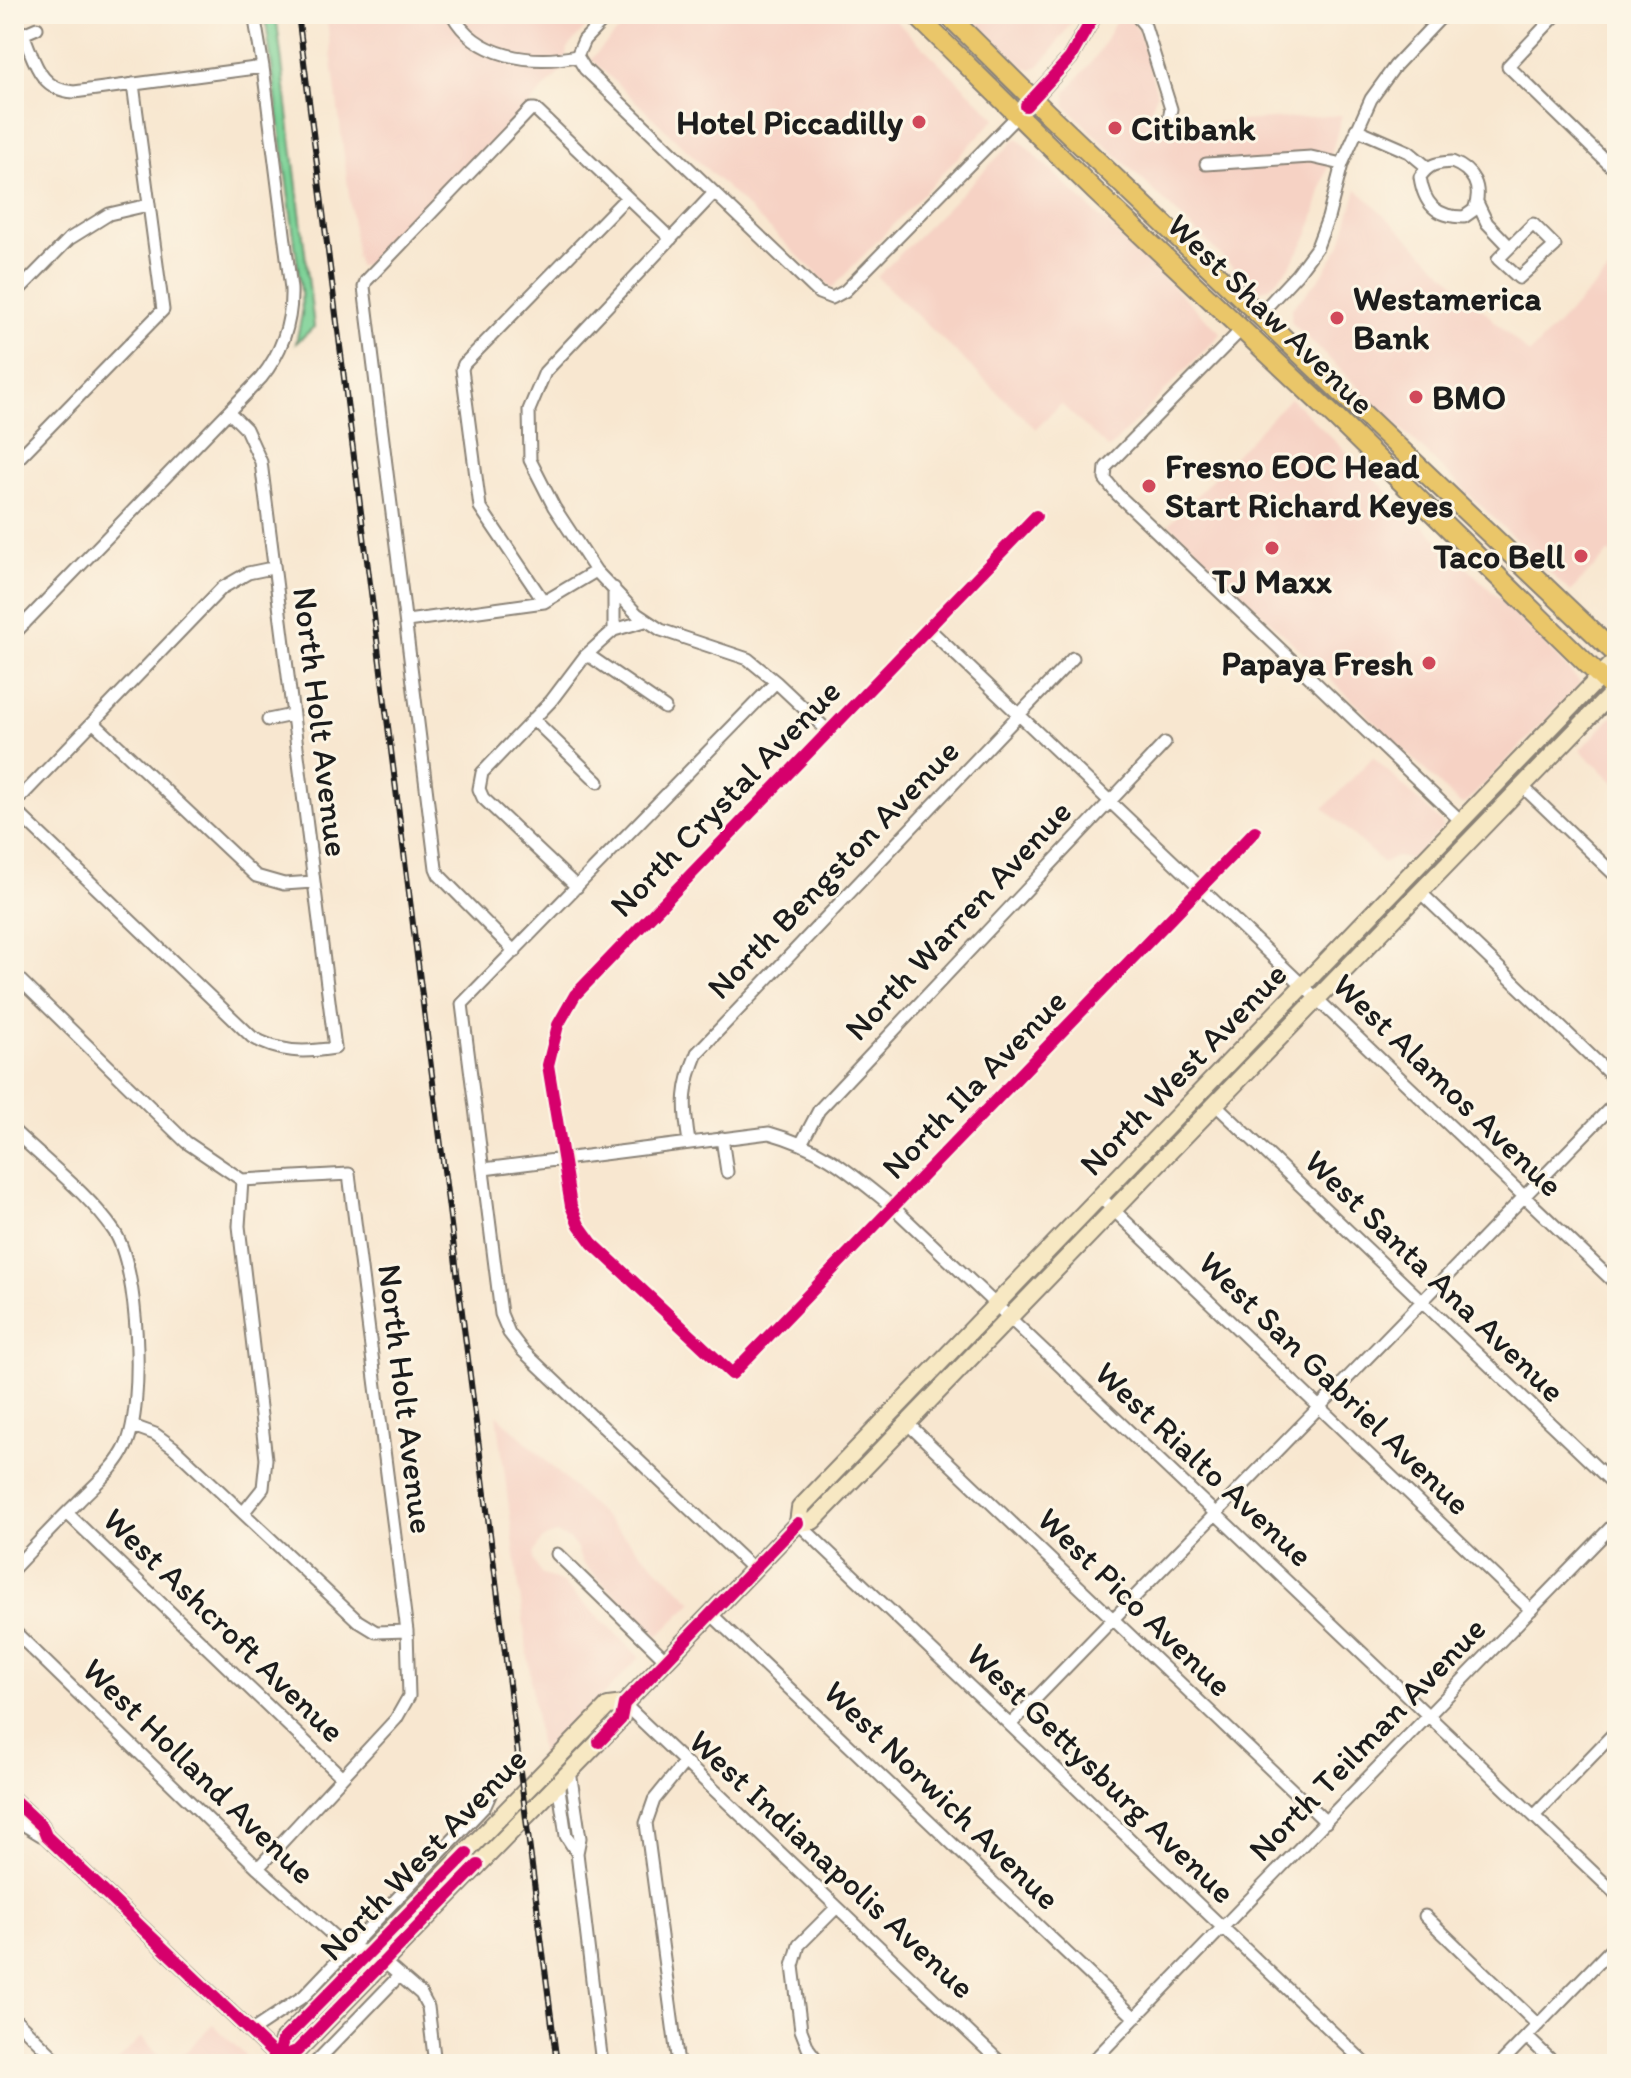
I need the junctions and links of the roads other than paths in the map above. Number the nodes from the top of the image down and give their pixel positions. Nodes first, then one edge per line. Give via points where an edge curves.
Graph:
1 (254, 14) edge
2 (452, 14) edge
3 (609, 14) edge
4 (915, 14) edge
5 (947, 14) edge
6 (1095, 14) edge
7 (1135, 14) edge
8 (1444, 14) edge
9 (1557, 14) edge
10 (37, 28) dead end
11 (18, 33) edge
12 (577, 56) junction
13 (263, 67) junction
14 (133, 84) junction
15 (1025, 107) junction
16 (1168, 123) dead end
17 (1356, 129) junction
18 (1206, 164) dead end
19 (1342, 164) junction
20 (1427, 167) junction
21 (1617, 172) edge
22 (714, 193) junction
23 (627, 197) junction
24 (1477, 202) junction
25 (148, 205) junction
26 (1464, 217) junction
27 (1487, 223) junction
28 (671, 239) junction
29 (1510, 247) junction
30 (1191, 280) junction
31 (14, 295) edge
32 (1260, 314) junction
33 (1241, 330) junction
34 (1324, 377) junction
35 (229, 412) junction
36 (1337, 419) junction
37 (14, 463) edge
38 (1430, 476) junction
39 (1036, 516) dead end
40 (1438, 519) junction
41 (1484, 527) junction
42 (272, 568) junction
43 (596, 571) junction
44 (614, 587) junction
45 (544, 602) junction
46 (14, 612) edge
47 (407, 621) junction
48 (645, 621) junction
49 (25, 623) junction
50 (928, 628) junction
51 (614, 630) junction
52 (14, 634) edge
53 (585, 656) junction
54 (1617, 657) edge
55 (1073, 658) dead end
56 (1599, 676) junction
57 (776, 682) junction
58 (1616, 691) edge
59 (665, 708) dead end
60 (1018, 714) junction
61 (292, 715) junction
62 (533, 719) junction
63 (268, 720) dead end
64 (93, 722) junction
65 (828, 731) junction
66 (1165, 743) dead end
67 (598, 782) dead end
68 (1522, 786) junction
69 (1110, 801) junction
70 (14, 807) edge
71 (1462, 822) junction
72 (1255, 831) dead end
73 (1617, 877) edge
74 (313, 882) junction
75 (577, 887) junction
76 (1201, 888) junction
77 (1420, 892) junction
78 (1396, 917) junction
79 (515, 952) junction
80 (15, 977) edge
81 (1304, 987) junction
82 (1317, 999) junction
83 (1617, 1081) edge
84 (1617, 1101) edge
85 (1215, 1104) junction
86 (14, 1131) edge
87 (722, 1138) junction
88 (689, 1142) junction
89 (802, 1142) junction
90 (565, 1160) junction
91 (484, 1169) junction
92 (727, 1172) dead end
93 (242, 1180) junction
94 (1524, 1196) junction
95 (1100, 1197) junction
96 (894, 1208) junction
97 (1113, 1210) junction
98 (1617, 1285) edge
99 (1421, 1301) junction
100 (996, 1305) junction
101 (1009, 1317) junction
102 (16, 1335) edge
103 (14, 1398) edge
104 (1318, 1407) junction
105 (907, 1423) junction
106 (133, 1426) junction
107 (1617, 1487) edge
108 (67, 1513) junction
109 (243, 1513) junction
110 (1216, 1513) junction
111 (1617, 1521) edge
112 (798, 1523) junction
113 (557, 1554) dead end
114 (14, 1568) edge
115 (753, 1569) junction
116 (1531, 1610) junction
117 (710, 1613) junction
118 (1113, 1620) junction
119 (14, 1631) edge
120 (407, 1631) junction
121 (666, 1660) junction
122 (624, 1704) junction
123 (1428, 1715) junction
124 (1010, 1725) junction
125 (1617, 1730) edge
126 (579, 1737) junction
127 (684, 1763) junction
128 (342, 1777) junction
129 (564, 1777) junction
130 (490, 1795) dead end
131 (14, 1800) edge
132 (1534, 1816) junction
133 (14, 1817) edge
134 (1326, 1822) junction
135 (46, 1836) junction
136 (258, 1868) junction
137 (1617, 1895) edge
138 (837, 1907) junction
139 (1425, 1916) dead end
140 (1223, 1928) junction
141 (1616, 1946) edge
142 (348, 1949) junction
143 (376, 1955) junction
144 (348, 1975) junction
145 (399, 1976) junction
146 (14, 2018) edge
147 (1135, 2018) junction
148 (1538, 2025) junction
149 (250, 2032) junction
150 (1527, 2037) junction
151 (275, 2061) edge
152 (61, 2064) edge
153 (314, 2064) edge
154 (435, 2064) edge
155 (602, 2064) edge
156 (678, 2064) edge
157 (820, 2064) edge
158 (1002, 2064) edge
159 (1090, 2064) edge
160 (1366, 2064) edge
161 (1500, 2064) edge
162 (1555, 2064) edge

1 - 13 street
2 - 12 street via 476,43 510,56 551,61
3 - 12 street via 584,40
4 - 15 main road, West Shaw Avenue
5 - 15 main road, West Shaw Avenue
6 - 15 street via 1076,51
7 - 16 street via 1145,26 1171,109
8 - 17 street via 1395,66
9 - 21 street via 1508,66
10 - 11 street
11 - 14 street via 40,76 62,91
12 - 22 street
13 - 14 street
13 - 35 street via 292,305 271,366
14 - 25 street
15 - 22 street via 845,291 832,298 819,293
15 - 30 main road, West Shaw Avenue
15 - 32 main road, West Shaw Avenue
17 - 19 street
17 - 20 street via 1409,152
18 - 19 street via 1307,158
19 - 32 street via 1317,247
20 - 24 street via 1452,162 1462,166 1475,180
20 - 26 street via 1420,177 1427,203 1442,215
22 - 28 street
23 - 28 street
23 - 45 street via 462,369 480,507
23 - 47 street via 531,109 366,281
24 - 26 street
24 - 27 street
25 - 31 street via 109,214 69,239
25 - 37 street via 163,310
26 - 27 street
27 - 29 street
28 - 43 street via 545,372 529,410 530,460
29 - 29 street via 1533,224 1555,246 1519,278 1498,259
30 - 32 main road via 1206,279 1244,314
30 - 33 main road, West Shaw Avenue
32 - 34 main road, West Shaw Avenue
33 - 34 main road via 1257,328 1308,376
33 - 36 main road, West Shaw Avenue
33 - 71 street via 1106,467 1105,479
34 - 38 main road, West Shaw Avenue
35 - 42 street, North Holt Avenue via 246,429 261,462
35 - 49 street
36 - 38 main road via 1350,417 1397,462
36 - 40 main road, West Shaw Avenue
38 - 41 main road, West Shaw Avenue
39 - 50 street, North Crystal Avenue
40 - 41 main road via 1454,517 1468,527
40 - 56 main road, West Shaw Avenue
41 - 54 main road, West Shaw Avenue
42 - 61 street, North Holt Avenue
42 - 64 street via 248,573 222,588
43 - 44 street
43 - 45 street
44 - 48 street
44 - 51 street
45 - 47 street
46 - 49 street
47 - 79 street via 436,868
48 - 51 street
48 - 57 street via 748,659
49 - 52 street
50 - 60 street, West Alamos Avenue
50 - 65 street, North Crystal Avenue
51 - 53 street
53 - 59 street
53 - 62 street
54 - 56 main road, North West Avenue
55 - 60 street, North Bengston Avenue
56 - 58 main road, West Shaw Avenue
56 - 71 main road, North West Avenue
57 - 65 street
57 - 75 street
58 - 68 main road, North West Avenue
60 - 69 street, West Alamos Avenue
60 - 88 street, North Bengston Avenue via 697,1053 685,1081
61 - 63 street
61 - 74 street, North Holt Avenue
62 - 67 street
62 - 75 street via 482,773 479,789
64 - 70 street
64 - 74 street via 256,876 284,884
65 - 90 street, North Crystal Avenue via 575,995 558,1025 548,1065
66 - 69 street, North Warren Avenue
68 - 73 street
68 - 77 main road, North West Avenue
69 - 76 street, West Alamos Avenue
69 - 89 street, North Warren Avenue via 819,1110
70 - 74 street, North Holt Avenue via 252,1037 286,1052 335,1048
71 - 78 main road via 1460,838 1404,897
71 - 81 main road, North West Avenue
72 - 76 street, North Ila Avenue
75 - 79 street
76 - 81 street, West Alamos Avenue
76 - 96 street, North Ila Avenue
77 - 78 main road, North West Avenue
77 - 83 street
78 - 82 main road, North West Avenue
79 - 91 street via 462,1004
80 - 93 street via 186,1142
81 - 82 street, West Alamos Avenue
81 - 95 main road, North West Avenue
82 - 85 main road, North West Avenue
82 - 94 street, West Alamos Avenue
84 - 94 street
85 - 97 main road, North West Avenue
85 - 99 street, West Santa Ana Avenue
86 - 106 street via 94,1207 120,1242 138,1353
87 - 88 street, West Rialto Avenue
87 - 89 street, West Rialto Avenue via 769,1133
87 - 92 street
88 - 90 street, West Rialto Avenue
89 - 96 street, West Rialto Avenue
90 - 91 street, West Rialto Avenue
90 - 96 street, North Ila Avenue via 571,1206 592,1243 732,1374
91 - 115 street via 501,1314 509,1333
93 - 109 street via 239,1226 266,1459 263,1488
93 - 120 street, North Holt Avenue via 349,1174
94 - 98 street, West Alamos Avenue
94 - 99 street
95 - 97 street, West San Gabriel Avenue
95 - 100 main road, North West Avenue
96 - 100 street, West Rialto Avenue
97 - 101 main road, North West Avenue
97 - 104 street, West San Gabriel Avenue
99 - 104 street
99 - 107 street, West Santa Ana Avenue
100 - 101 street, West Rialto Avenue
100 - 112 main road, North West Avenue via 800,1508
101 - 105 main road, North West Avenue
101 - 110 street, West Rialto Avenue
102 - 103 street
104 - 110 street
104 - 116 street, West San Gabriel Avenue
105 - 112 main road, North West Avenue via 813,1521
105 - 118 street, West Pico Avenue
106 - 108 street via 110,1470
106 - 109 street via 173,1447
108 - 114 street
108 - 128 street, West Ashcroft Avenue
109 - 120 street via 364,1626 382,1633
110 - 118 street
110 - 123 street, West Rialto Avenue
111 - 116 street, North Teilman Avenue
112 - 115 main road, North West Avenue
112 - 124 street, West Gettysburg Avenue
113 - 121 street
115 - 117 main road, North West Avenue
116 - 123 street, North Teilman Avenue
117 - 121 main road, North West Avenue
117 - 147 street, West Norwich Avenue
118 - 124 street
118 - 134 street, West Pico Avenue
119 - 136 street, West Holland Avenue
120 - 128 street via 409,1696 396,1719
121 - 122 main road, North West Avenue
122 - 126 main road, North West Avenue via 608,1706
122 - 127 street, West Indianapolis Avenue
122 - 129 main road, North West Avenue via 621,1719
123 - 132 street, West Rialto Avenue
123 - 134 street, North Teilman Avenue
124 - 140 street, West Gettysburg Avenue
125 - 132 street
126 - 129 main road via 578,1750 558,1773
126 - 143 main road, North West Avenue
127 - 138 street, West Indianapolis Avenue
127 - 156 street via 654,1800 646,1823
128 - 136 street
129 - 143 main road, North West Avenue
129 - 155 street via 566,1836 577,1853
130 - 142 street
131 - 135 street
132 - 137 street, West Rialto Avenue
133 - 135 street
134 - 140 street, North Teilman Avenue
135 - 149 street
136 - 142 street, West Holland Avenue
138 - 157 street via 799,1945 793,1966 801,2030
138 - 158 street, West Indianapolis Avenue
139 - 148 street
140 - 147 street, North Teilman Avenue
140 - 160 street, West Gettysburg Avenue
141 - 148 street
142 - 143 street
142 - 144 street
142 - 149 street via 304,1996
143 - 144 main road, North West Avenue
143 - 145 street
143 - 151 main road, North West Avenue via 297,2051
144 - 151 main road, North West Avenue via 283,2040
145 - 153 street
145 - 154 street via 428,2007
146 - 152 street
147 - 159 street, North Teilman Avenue
148 - 150 street
149 - 151 street
150 - 161 street
150 - 162 street

